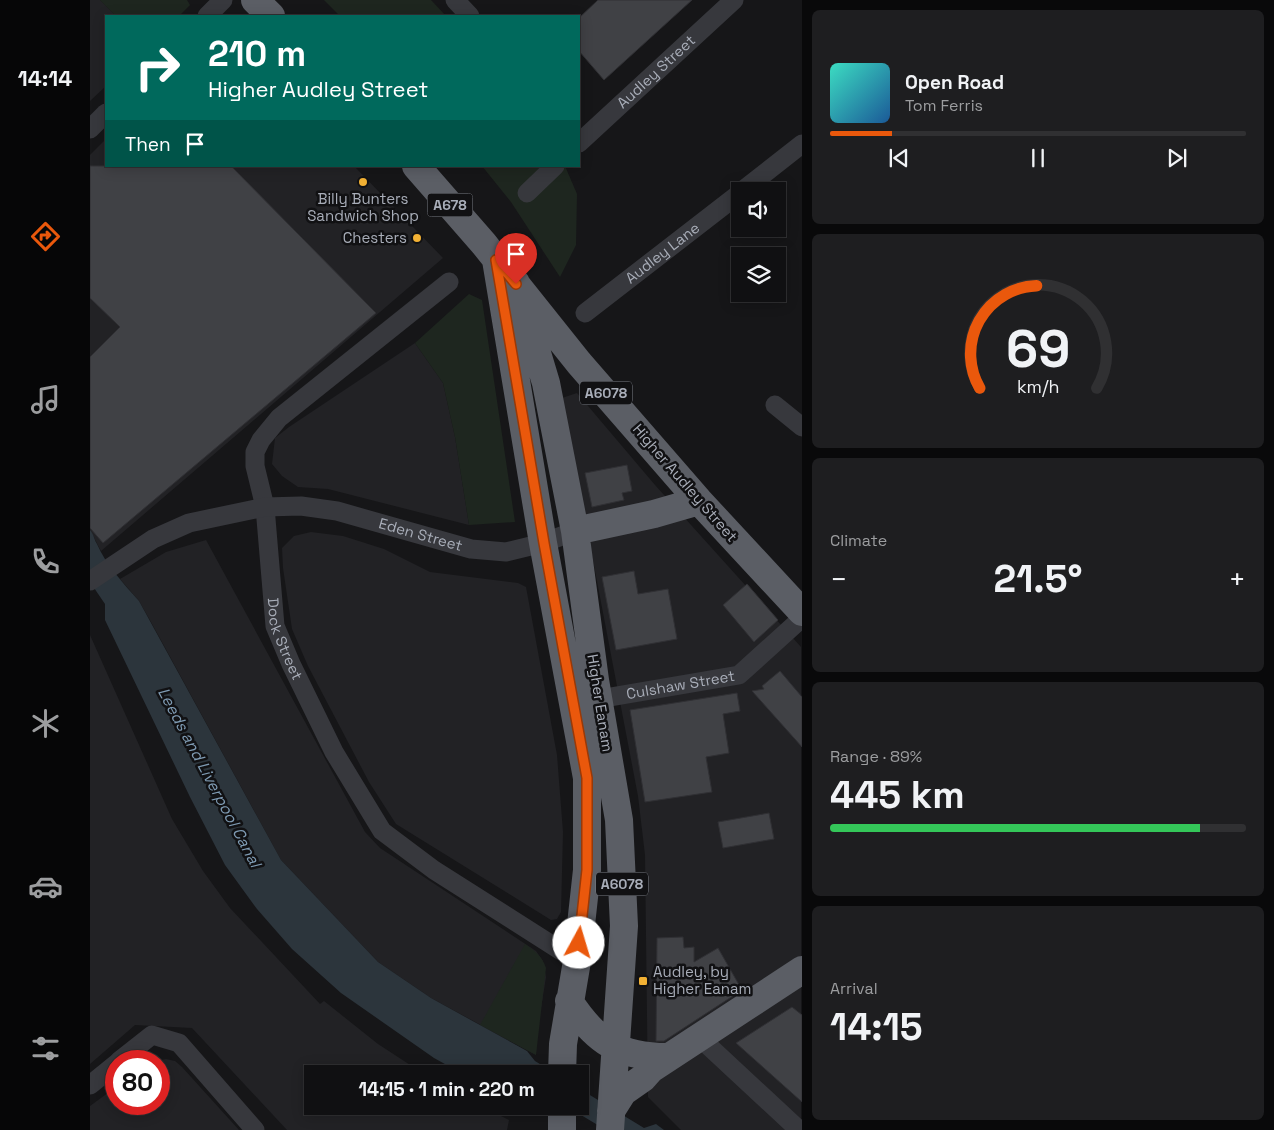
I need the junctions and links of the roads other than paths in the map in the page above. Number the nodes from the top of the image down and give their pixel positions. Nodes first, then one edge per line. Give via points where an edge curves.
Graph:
1 (223, 0) edge
2 (255, 0) edge
3 (455, 0) edge
4 (734, 0) edge
5 (208, 15) edge
6 (270, 15) edge
7 (469, 15) edge
8 (105, 115) edge
9 (90, 129) edge
10 (580, 140) edge
11 (802, 144) edge
12 (417, 167) edge
13 (554, 167) edge
14 (754, 182) edge
15 (527, 194) dead end
16 (731, 200) edge
17 (496, 260) junction
18 (449, 282) dead end
19 (516, 284) junction
20 (585, 314) dead end
21 (775, 404) dead end
22 (801, 425) edge
23 (699, 501) junction
24 (265, 507) junction
25 (575, 530) junction
26 (544, 543) junction
27 (90, 581) edge
28 (802, 612) edge
29 (802, 618) edge
30 (586, 701) junction
31 (577, 961) junction
32 (802, 970) edge
33 (569, 1001) junction
34 (699, 1037) junction
35 (617, 1049) junction
36 (133, 1050) edge
37 (667, 1057) junction
38 (562, 1065) edge
39 (105, 1073) edge
40 (90, 1085) edge
41 (611, 1110) edge
42 (562, 1115) edge
43 (255, 1130) edge
44 (562, 1130) edge
45 (799, 1130) edge

1 - 5 street
2 - 6 highway
3 - 7 street
4 - 10 street, Audley Street
8 - 9 street
11 - 14 street, Audley Lane
12 - 17 highway, A678
13 - 15 street
16 - 20 street, Audley Lane
17 - 19 highway, Higher Audley Street / A6078
17 - 26 highway, Higher Eanam / A6078
18 - 24 street, Dock Street via 269,428 255,452 255,466
19 - 23 highway, Higher Audley Street / A6078 via 579,363
19 - 25 highway, Higher Eanam / A6078 via 546,383
21 - 22 street
23 - 25 highway
23 - 28 highway, Higher Audley Street / A6078
24 - 26 street, Eden Street via 300,506 337,511 471,549 506,552
24 - 27 street, Eden Street via 188,523 153,539
24 - 31 street, Dock Street via 275,626 334,752 382,831 434,870
25 - 26 street, Eden Street
25 - 30 highway, Higher Eanam / A6078
26 - 30 highway, Higher Eanam / A6078
29 - 30 street, Culshaw Street via 739,675
30 - 31 highway, Higher Eanam / A6078 via 587,870
30 - 35 highway, Higher Eanam / A6078 via 619,820 624,926
31 - 33 highway, Higher Eanam / A6078
32 - 34 highway, A6078
33 - 35 highway via 590,1031
33 - 38 highway, Higher Eanam / A6078
34 - 37 highway, A6078
34 - 45 street
35 - 37 highway via 647,1057
35 - 41 highway, Higher Eanam / A6078
36 - 43 street via 152,1035 179,1043
37 - 41 highway, A6078 via 623,1092
39 - 40 street
42 - 44 highway

